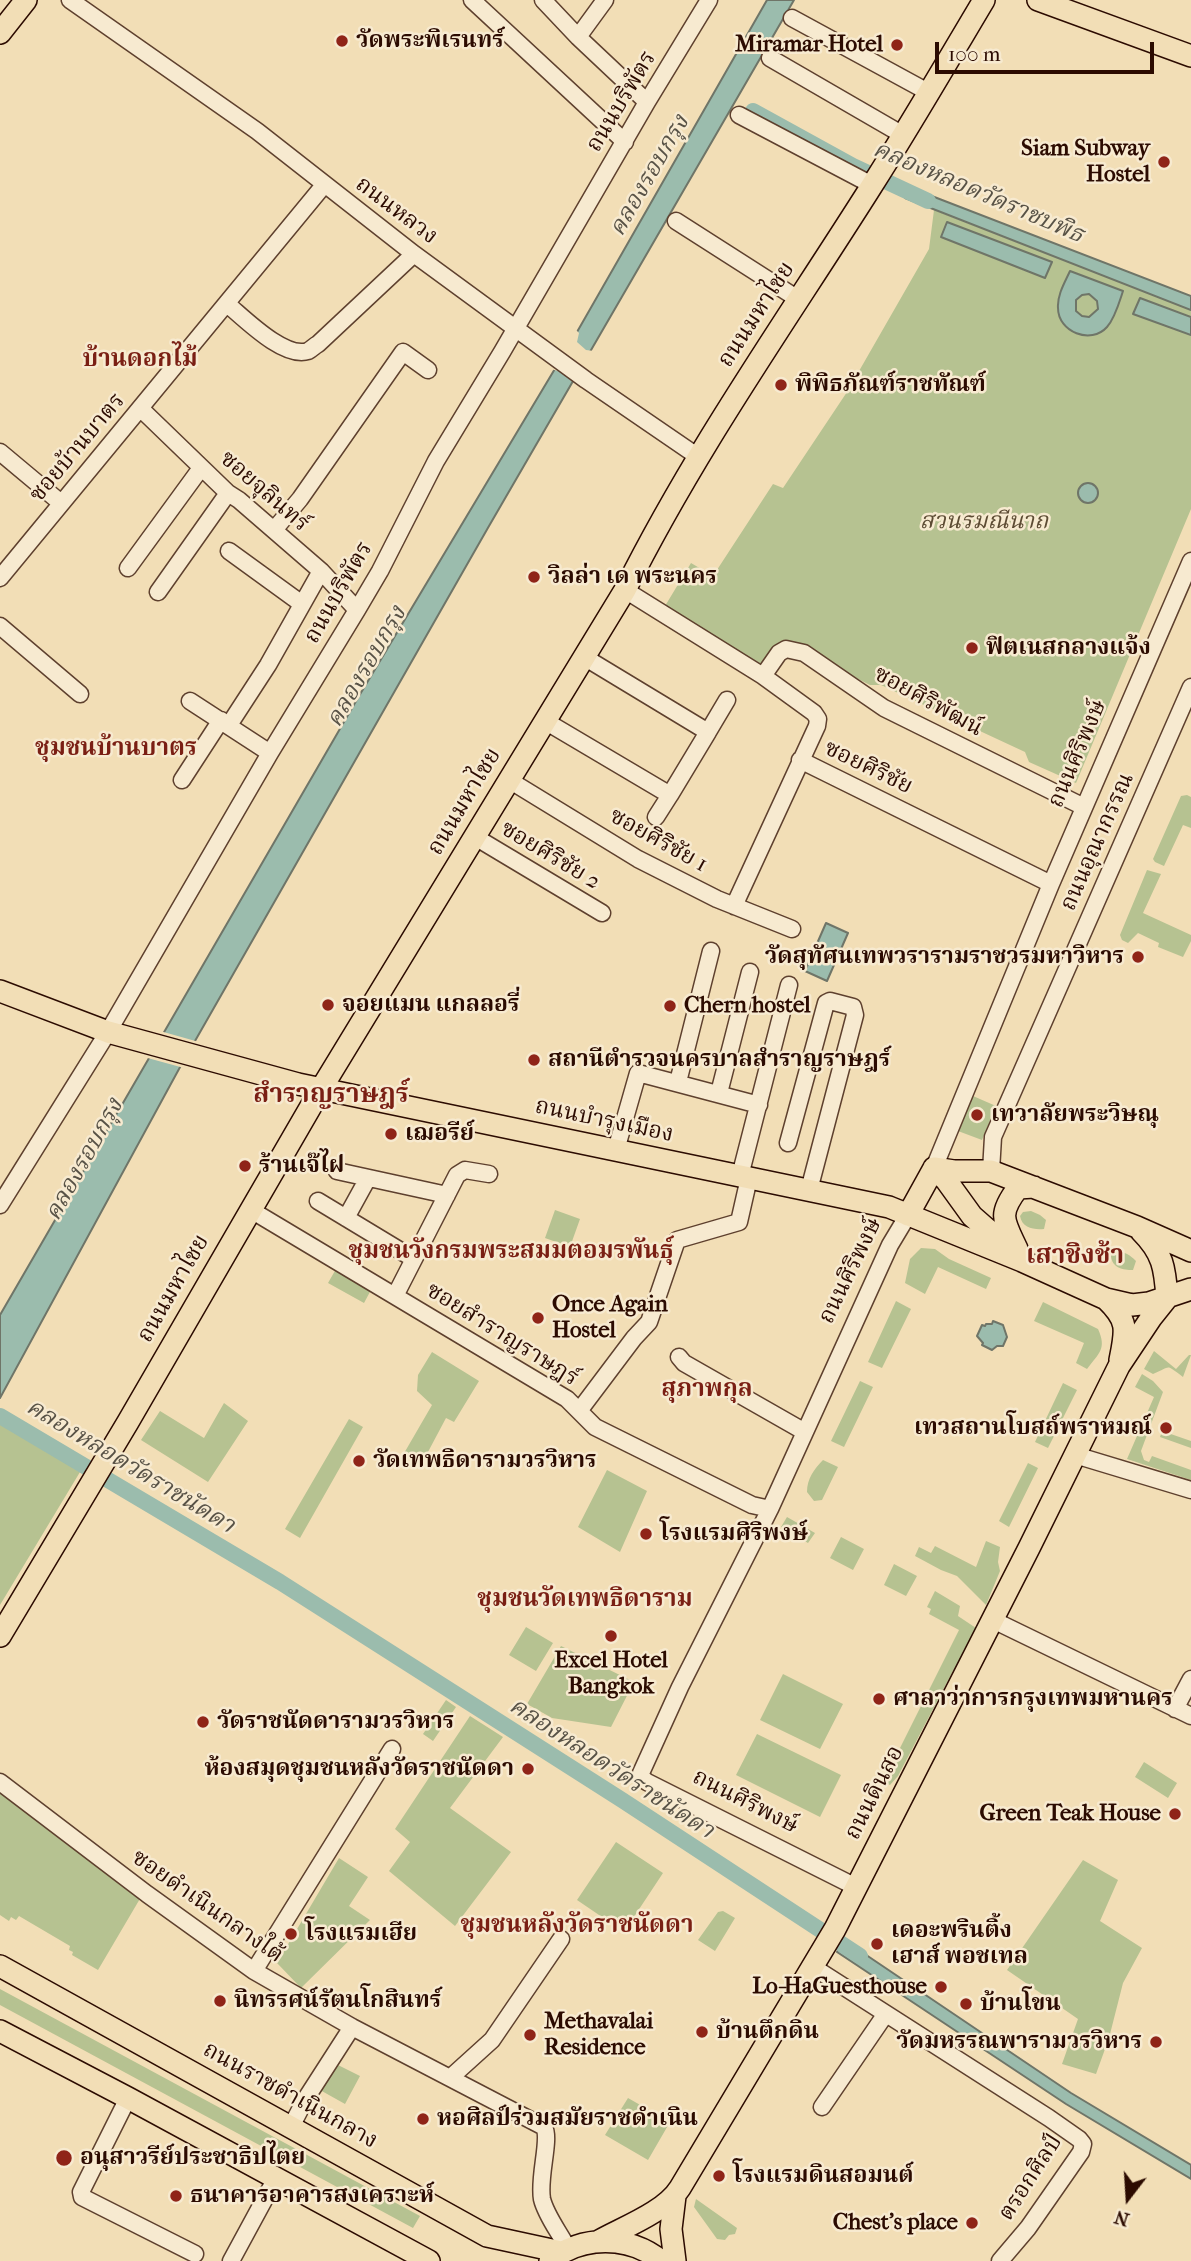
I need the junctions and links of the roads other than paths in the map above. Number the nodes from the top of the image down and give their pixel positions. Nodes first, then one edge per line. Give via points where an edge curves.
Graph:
1 (26, 0) edge
2 (70, 0) edge
3 (472, 0) edge
4 (542, 0) edge
5 (605, 0) edge
6 (709, 0) edge
7 (984, 0) edge
8 (1038, 0) edge
9 (792, 18) dead end
10 (0, 33) edge
11 (578, 37) junction
12 (1191, 56) edge
13 (771, 58) dead end
14 (928, 92) junction
15 (647, 102) junction
16 (739, 115) dead end
17 (903, 135) junction
18 (625, 142) junction
19 (877, 177) junction
20 (324, 185) junction
21 (676, 221) dead end
22 (414, 254) junction
23 (798, 299) junction
24 (226, 304) junction
25 (516, 329) junction
26 (428, 370) dead end
27 (140, 408) junction
28 (0, 452) edge
29 (697, 456) junction
30 (201, 468) junction
31 (228, 493) junction
32 (61, 503) junction
33 (274, 530) junction
34 (229, 551) dead end
35 (1191, 561) edge
36 (128, 568) dead end
37 (321, 571) junction
38 (0, 578) edge
39 (625, 590) junction
40 (158, 593) dead end
41 (302, 604) junction
42 (357, 610) junction
43 (0, 626) edge
44 (584, 657) junction
45 (763, 676) junction
46 (1191, 687) edge
47 (80, 694) dead end
48 (190, 701) dead end
49 (727, 701) dead end
50 (545, 721) junction
51 (225, 723) junction
52 (708, 732) junction
53 (270, 753) junction
54 (800, 760) junction
55 (182, 779) dead end
56 (509, 780) junction
57 (670, 796) junction
58 (1084, 807) junction
59 (656, 817) dead end
60 (475, 837) junction
61 (1051, 884) junction
62 (734, 906) junction
63 (602, 913) dead end
64 (792, 929) dead end
65 (711, 951) dead end
66 (750, 972) dead end
67 (789, 985) dead end
68 (0, 991) edge
69 (108, 1031) junction
70 (678, 1082) junction
71 (321, 1089) junction
72 (719, 1093) junction
73 (759, 1105) junction
74 (788, 1143) dead end
75 (616, 1150) junction
76 (934, 1168) junction
77 (337, 1171) dead end
78 (991, 1171) junction
79 (489, 1174) dead end
80 (744, 1177) junction
81 (368, 1178) junction
82 (1034, 1186) junction
83 (809, 1190) junction
84 (447, 1195) junction
85 (318, 1201) dead end
86 (0, 1205) edge
87 (250, 1210) junction
88 (908, 1215) junction
89 (346, 1218) junction
90 (1137, 1227) junction
91 (1191, 1251) edge
92 (415, 1259) junction
93 (1022, 1261) junction
94 (1191, 1289) edge
95 (395, 1296) junction
96 (1167, 1298) junction
97 (1106, 1299) junction
98 (679, 1357) dead end
99 (1119, 1366) junction
100 (579, 1411) junction
101 (805, 1433) junction
102 (1075, 1455) junction
103 (1191, 1490) edge
104 (769, 1509) junction
105 (993, 1620) junction
106 (0, 1636) edge
107 (1191, 1679) edge
108 (1175, 1709) junction
109 (1191, 1716) edge
110 (392, 1749) dead end
111 (0, 1782) edge
112 (856, 1887) junction
113 (561, 1939) dead end
114 (0, 1966) edge
115 (813, 1967) junction
116 (254, 1971) junction
117 (885, 2015) junction
118 (352, 2027) junction
119 (0, 2031) edge
120 (450, 2078) junction
121 (128, 2098) junction
122 (822, 2107) dead end
123 (291, 2127) junction
124 (276, 2178) junction
125 (675, 2196) junction
126 (599, 2241) junction
127 (195, 2254) dead end
128 (560, 2254) edge
129 (231, 2261) edge
130 (429, 2261) edge
131 (661, 2261) edge
132 (675, 2261) edge
133 (1000, 2261) edge

1 - 10 main road
2 - 20 street, ถนนหลวง via 257,131
3 - 18 street
4 - 11 street
5 - 11 street
6 - 15 street, ถนนบริพัตร
7 - 14 main road, ถนนมหาไชย
8 - 12 main road
9 - 14 street
11 - 15 street
13 - 17 street
14 - 17 main road, ถนนมหาไชย
15 - 18 street, ถนนบริพัตร
16 - 19 street
17 - 19 main road, ถนนมหาไชย
18 - 25 street, ถนนบริพัตร
19 - 23 main road, ถนนมหาไชย
20 - 22 street, ถนนหลวง
20 - 24 street, ซอยบ้านบาตร
21 - 23 street
22 - 24 street via 307,351 279,346
22 - 25 street, ถนนหลวง
23 - 29 main road, ถนนมหาไชย
24 - 27 street, ซอยบ้านบาตร
25 - 29 street, ถนนหลวง
25 - 42 street, ถนนบริพัตร via 436,460
26 - 33 street via 403,352
27 - 30 street, ซอยจุลินทร์
27 - 32 street, ซอยบ้านบาตร
28 - 32 street
29 - 39 main road, ถนนมหาไชย
30 - 31 street, ซอยจุลินทร์
30 - 36 street
31 - 33 street, ซอยจุลินทร์
31 - 40 street
32 - 38 street, ซอยบ้านบาตร
33 - 37 street, ซอยจุลินทร์
34 - 41 street
35 - 58 street, ถนนศิริพงษ์
37 - 41 street
37 - 42 street, ซอยจุลินทร์
39 - 44 main road, ถนนมหาไชย
39 - 45 street, ซอยศิริชัย
41 - 51 street via 268,665
42 - 53 street, ถนนบริพัตร
43 - 47 street
44 - 50 main road, ถนนมหาไชย
44 - 52 street
45 - 54 street, ซอยศิริชัย via 818,719
45 - 58 street, ซอยศิริพัฒน์ via 786,649 804,653 884,708
46 - 78 street, ถนนอุณากรรณ via 995,1130
48 - 51 street
49 - 52 street
50 - 56 main road, ถนนมหาไชย
50 - 57 street
51 - 53 street
51 - 55 street
52 - 57 street
53 - 69 street, ถนนบริพัตร
54 - 61 street, ซอยศิริชัย
54 - 62 street
56 - 60 main road, ถนนมหาไชย
56 - 62 street, ซอยศิริชัย 1 via 638,859
57 - 59 street
58 - 61 street, ถนนศิริพงษ์
60 - 63 street, ซอยศิริชัย 2
60 - 71 main road, ถนนมหาไชย
61 - 76 street, ถนนศิริพงษ์
62 - 64 street, ซอยศิริชัย 1
65 - 70 street
66 - 72 street
67 - 73 street
68 - 69 main road, ถนนบำรุงเมือง
69 - 71 main road, ถนนบำรุงเมือง
69 - 86 street, ถนนบริพัตร
70 - 72 street
70 - 75 street via 638,1073
71 - 75 main road, ถนนบำรุงเมือง
71 - 87 main road, ถนนมหาไชย
72 - 73 street
73 - 80 street
74 - 83 street via 826,1003 853,1007 855,1015
75 - 80 main road, ถนนบำรุงเมือง
76 - 78 main road
76 - 88 main road, ถนนศิริพงษ์
76 - 93 main road via 972,1216
77 - 81 street
78 - 82 main road
79 - 84 street via 461,1171
80 - 83 main road, ถนนบำรุงเมือง
80 - 100 street via 739,1222 677,1240 649,1322
81 - 84 street
81 - 89 street
82 - 90 main road
82 - 93 main road via 1018,1188 1007,1202 1004,1220
83 - 88 main road, ถนนบำรุงเมือง
84 - 92 street
85 - 89 street
87 - 95 street, ซอยสำราญราษฎร์
87 - 106 main road, ถนนมหาไชย
88 - 93 main road, ถนนบำรุงเมือง
88 - 101 street, ถนนศิริพงษ์
89 - 92 street
90 - 91 main road
90 - 96 main road via 1160,1255
92 - 95 street
93 - 97 main road, ถนนบำรุงเมือง
94 - 96 main road, ถนนบำรุงเมือง
95 - 100 street, ซอยสำราญราษฎร์ via 567,1399
96 - 97 main road, ถนนบำรุงเมือง via 1132,1305
96 - 99 main road, ถนนดินสอ
97 - 99 main road, ถนนดินสอ via 1124,1325
98 - 101 street
99 - 102 main road, ถนนดินสอ
100 - 104 street, ซอยสำราญราษฎร์ via 595,1427 752,1505
101 - 104 street, ถนนศิริพงษ์
102 - 103 street
102 - 105 main road, ถนนดินสอ
104 - 112 street, ถนนศิริพงษ์ via 680,1688 642,1778
105 - 108 street
105 - 112 main road, ถนนดินสอ
107 - 108 street
108 - 109 street
110 - 116 street
111 - 116 street, ซอยดำเนินกลางใต้
112 - 115 main road, ถนนดินสอ
113 - 120 street via 492,2040
114 - 123 main road, ถนนราชดำเนินกลาง
115 - 117 street, ตรอกศิลป์
115 - 125 main road, ถนนดินสอ
116 - 118 street, ซอยดำเนินกลางใต้
117 - 122 street
117 - 133 street, ตรอกศิลป์ via 1083,2144 1028,2228
118 - 120 street, ซอยดำเนินกลางใต้
118 - 123 street
119 - 121 main road
120 - 128 street, ซอยดำเนินกลางใต้ via 544,2127 548,2134 540,2179 542,2197
121 - 124 main road
121 - 127 street via 80,2192 82,2197
123 - 128 main road, ถนนราชดำเนินกลาง via 487,2236
124 - 129 street
124 - 130 main road
125 - 126 main road, ถนนดินสอ
125 - 132 main road, ถนนดินสอ via 671,2229
126 - 128 main road
126 - 131 main road via 629,2244

